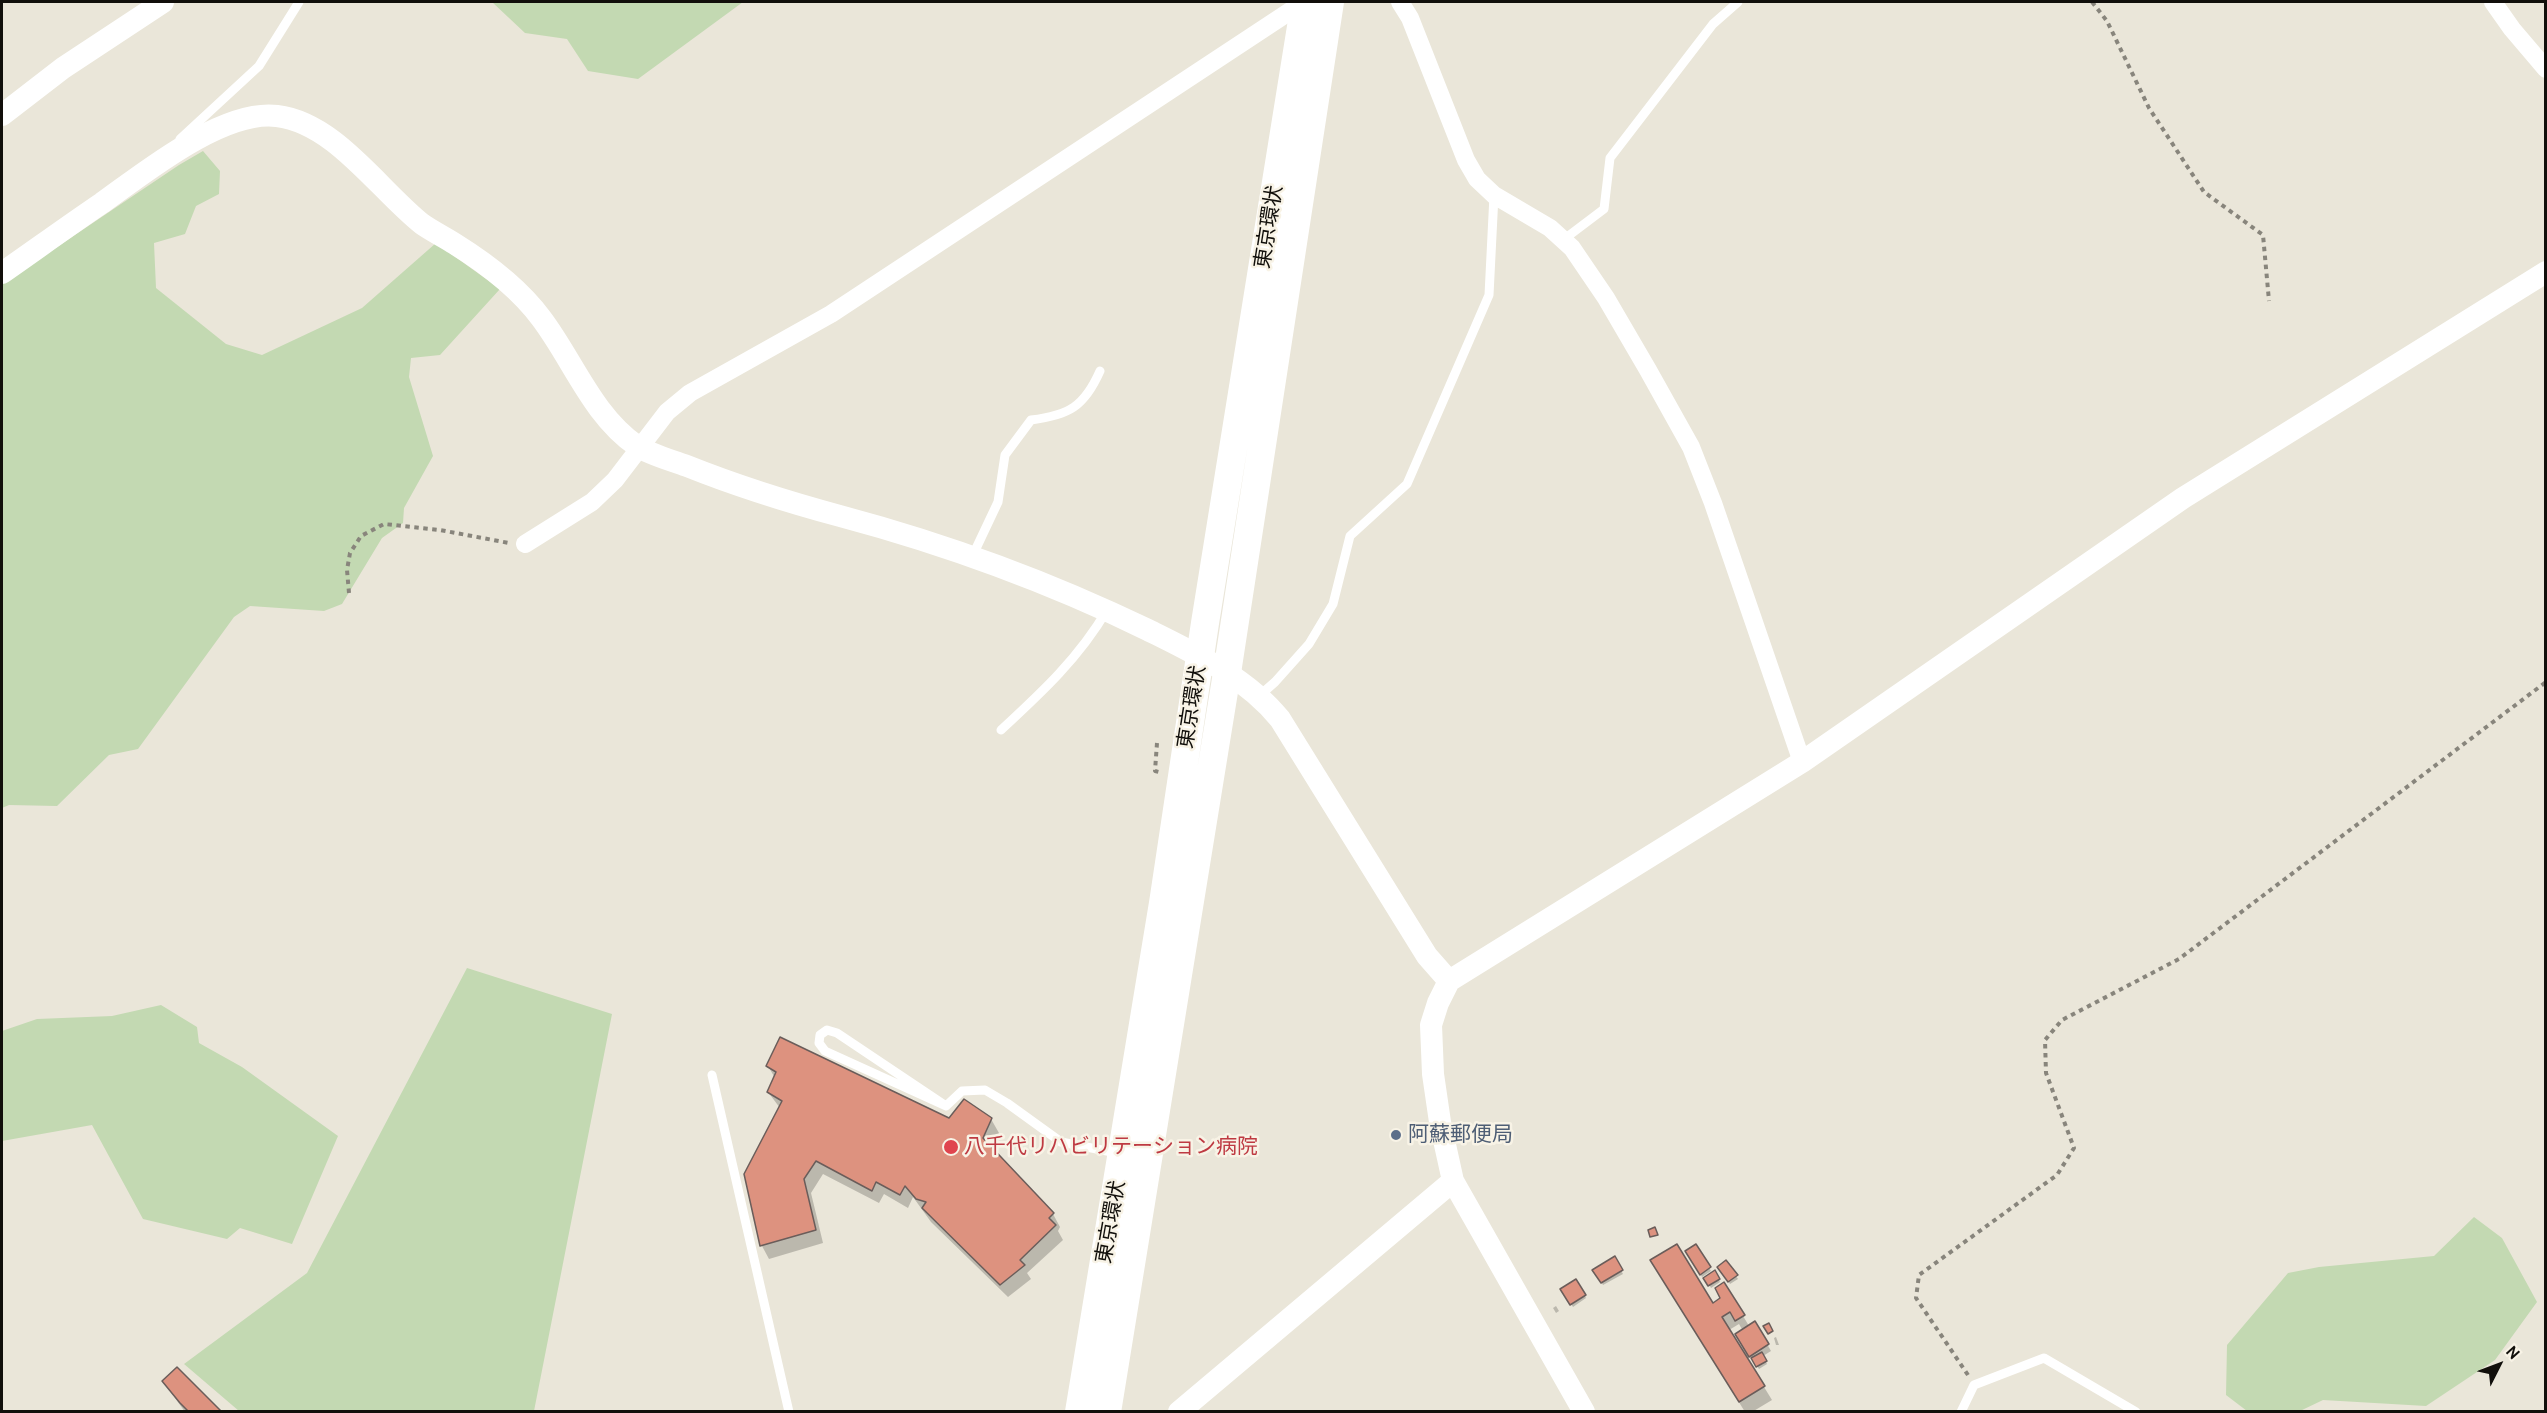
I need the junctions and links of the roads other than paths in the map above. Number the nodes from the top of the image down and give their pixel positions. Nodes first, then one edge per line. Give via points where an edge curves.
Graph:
1 (162, 2) edge
2 (299, 2) edge
3 (1304, 2) edge
4 (1330, 2) edge
5 (1400, 2) edge
6 (1738, 2) edge
7 (2493, 2) edge
8 (2546, 69) edge
9 (2, 115) edge
10 (155, 166) junction
11 (1494, 195) junction
12 (1563, 240) junction
13 (2546, 272) edge
14 (2, 273) edge
15 (1100, 371) dead end
16 (639, 447) junction
17 (525, 544) road end
18 (972, 557) junction
19 (1107, 610) junction
20 (1200, 657) junction
21 (1227, 673) junction
22 (1259, 696) junction
23 (1001, 730) dead end
24 (1802, 762) junction
25 (1449, 981) junction
26 (712, 1075) dead end
27 (946, 1106) junction
28 (1123, 1154) junction
29 (1453, 1181) junction
30 (789, 1412) edge
31 (1078, 1412) edge
32 (1107, 1412) edge
33 (1179, 1412) edge
34 (1584, 1412) edge
35 (1961, 1412) edge
36 (2136, 1412) edge

1 - 9 street via 63,68
2 - 10 lane via 259,66
3 - 16 street via 831,314 690,393
3 - 20 highway, 東京環状
4 - 21 highway, 東京環状
5 - 11 street via 1410,18 1466,160 1477,179
6 - 12 lane via 1713,24 1610,158 1604,208
7 - 8 street
10 - 14 street
10 - 16 street via 207,133 244,118 272,115 296,119 322,133 423,225 490,269 521,295 542,319 597,405
11 - 12 street
11 - 22 lane via 1489,296 1407,484 1350,536 1333,604 1309,644
12 - 24 street via 1606,298 1691,447
13 - 24 street via 2183,498
15 - 18 lane via 1092,390 1078,406 1054,417 1031,420 1005,455 998,502
16 - 17 street via 615,480 592,501
16 - 18 street via 732,484
18 - 19 street
19 - 20 street
19 - 23 lane via 1092,636 1054,681
20 - 21 street
20 - 28 highway, 東京環状
21 - 22 street
21 - 32 highway, 東京環状
22 - 25 street via 1280,719 1427,956
24 - 25 street
25 - 29 street via 1431,1025 1433,1074
26 - 30 lane
27 - 27 lane via 825,1051 819,1043 820,1035 827,1030 837,1033
27 - 28 lane via 962,1091 985,1090 1060,1142
28 - 31 highway, 東京環状
29 - 33 street
29 - 34 street
35 - 36 lane via 1974,1385 2044,1358

